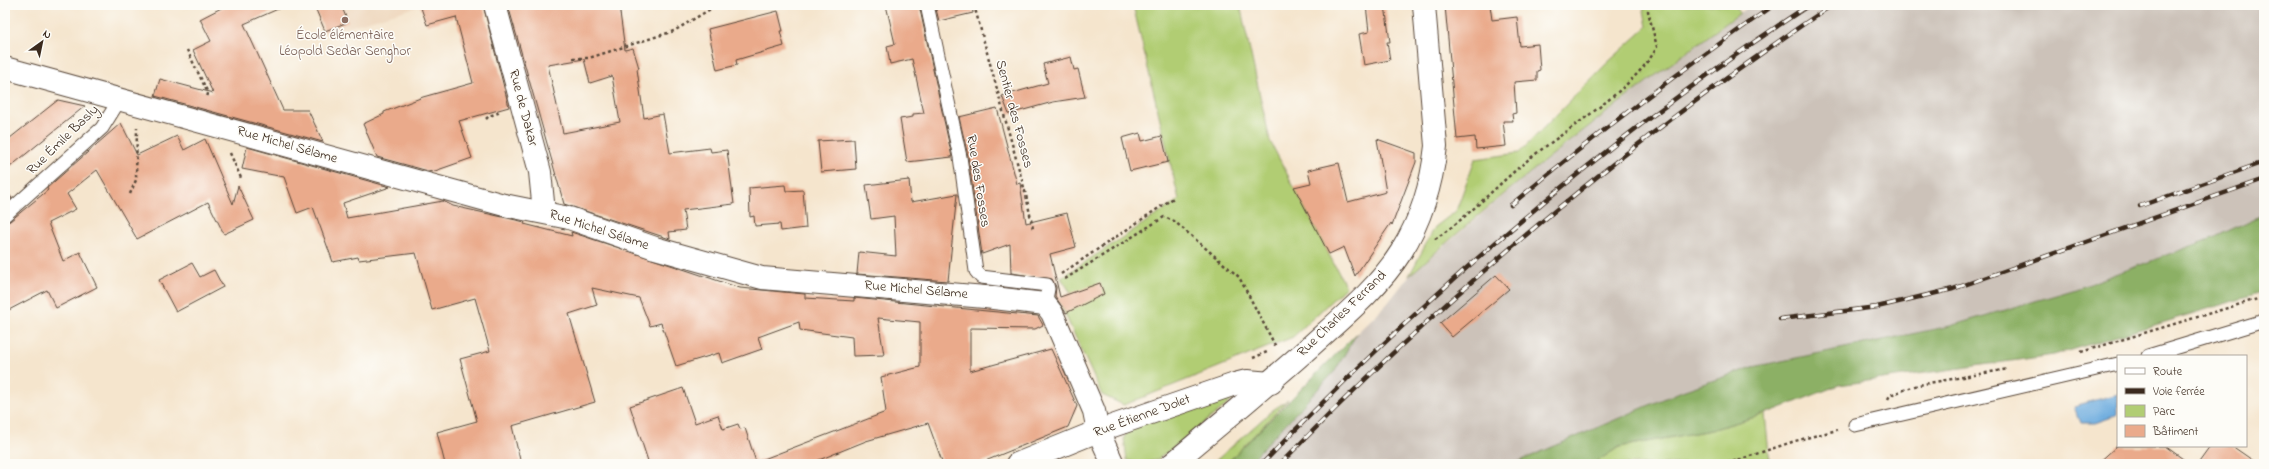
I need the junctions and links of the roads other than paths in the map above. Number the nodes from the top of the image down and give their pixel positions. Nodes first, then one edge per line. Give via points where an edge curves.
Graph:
1 (495, 5) edge
2 (927, 5) edge
3 (1424, 5) edge
4 (5, 68) edge
5 (128, 102) junction
6 (544, 212) junction
7 (5, 215) edge
8 (1050, 292) junction
9 (2264, 321) edge
10 (2151, 355) edge
11 (2117, 364) edge
12 (1270, 383) junction
13 (1855, 425) road end
14 (1098, 431) junction
15 (1016, 464) edge
16 (1113, 464) edge
17 (1172, 464) edge

1 - 6 street, Rue de Dakar via 540,172
2 - 8 lane, Rue des Fosses via 960,157 976,271 981,277 1047,285
3 - 12 street, Rue Charles Ferrand via 1436,146 1434,169 1419,217 1392,265 1345,316
4 - 5 street, Rue Michel Sélame
5 - 6 street, Rue Michel Sélame via 504,205
5 - 7 lane, Rue Émile Basly
6 - 8 street, Rue Michel Sélame via 601,228 655,248 762,278 985,296
8 - 14 street via 1052,313 1094,410
9 - 10 lane
11 - 13 lane
12 - 14 street, Rue Étienne Dolet via 1247,381 1234,384
12 - 17 street, Rue Charles Ferrand
14 - 15 street, Rue Étienne Dolet
14 - 16 street

